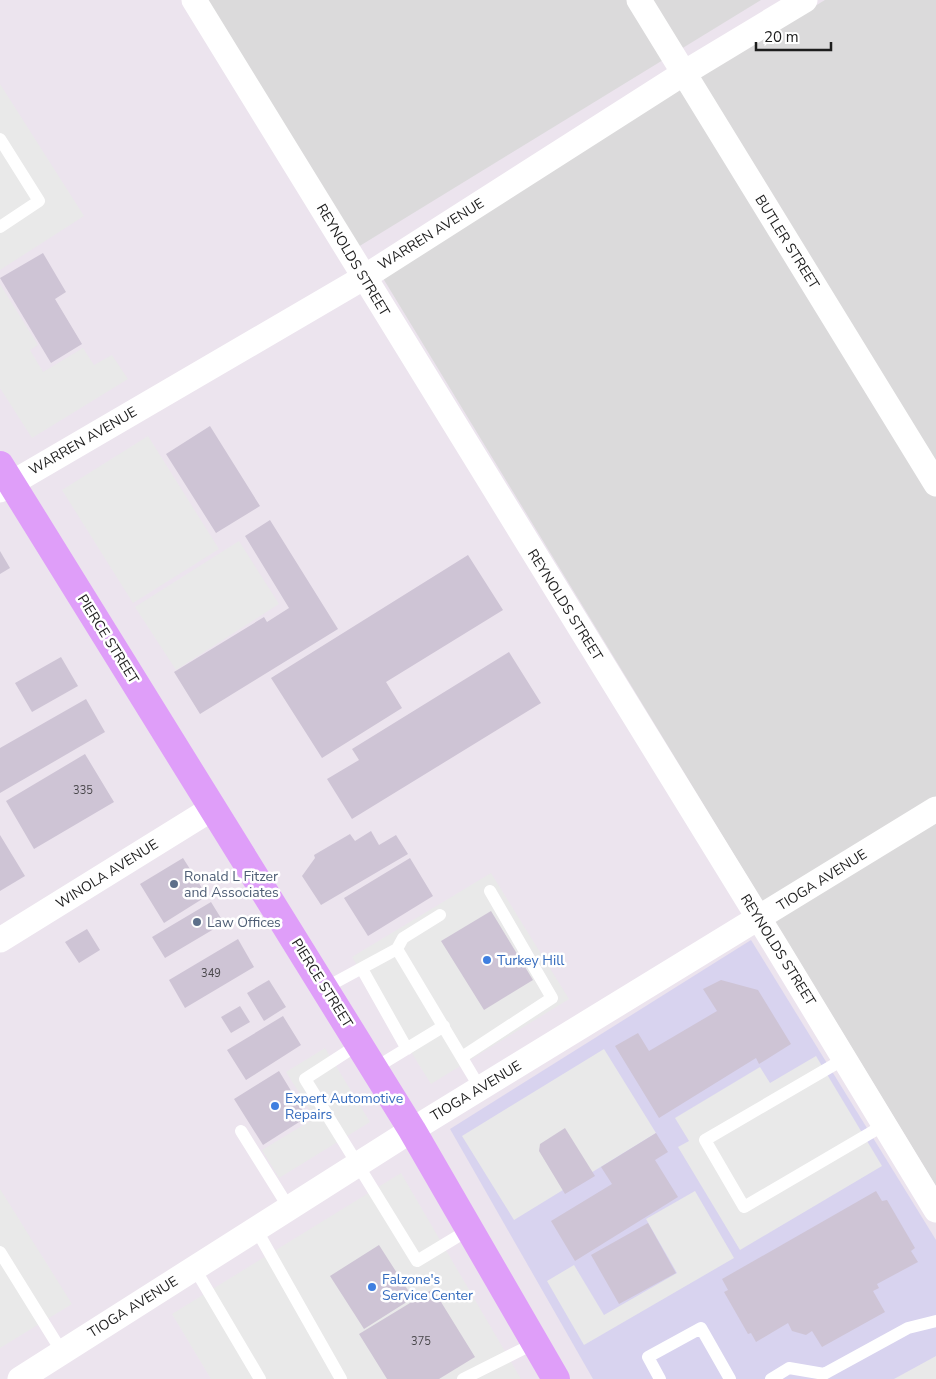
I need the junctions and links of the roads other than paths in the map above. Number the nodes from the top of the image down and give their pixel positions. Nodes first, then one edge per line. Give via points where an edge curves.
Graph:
1 (194, 0) edge
2 (639, 0) edge
3 (805, 0) edge
4 (684, 73) junction
5 (0, 139) edge
6 (0, 227) edge
7 (363, 278) junction
8 (4, 479) edge
9 (936, 484) edge
10 (213, 808) junction
11 (936, 809) edge
12 (490, 891) dead end
13 (440, 915) dead end
14 (759, 919) junction
15 (0, 940) edge
16 (397, 949) junction
17 (362, 969) junction
18 (325, 988) junction
19 (444, 1026) junction
20 (359, 1044) junction
21 (407, 1049) junction
22 (462, 1056) junction
23 (844, 1059) junction
24 (375, 1068) junction
25 (480, 1088) junction
26 (884, 1125) junction
27 (412, 1130) junction
28 (241, 1131) dead end
29 (357, 1165) junction
30 (290, 1208) junction
31 (936, 1210) edge
32 (256, 1229) junction
33 (470, 1229) junction
34 (0, 1252) edge
35 (195, 1268) junction
36 (936, 1321) edge
37 (535, 1343) junction
38 (62, 1352) junction
39 (20, 1379) edge
40 (260, 1379) edge
41 (341, 1379) edge
42 (463, 1379) edge
43 (556, 1379) edge
44 (660, 1379) edge
45 (730, 1379) edge
46 (771, 1379) edge

1 - 7 street, REYNOLDS STREET
2 - 4 street, BUTLER STREET
3 - 4 street, WARREN AVENUE
4 - 7 street, WARREN AVENUE
4 - 9 street, BUTLER STREET
5 - 6 lane via 39,202
7 - 8 street, WARREN AVENUE
7 - 14 street, REYNOLDS STREET
8 - 10 main road, PIERCE STREET
10 - 15 street, WINOLA AVENUE
10 - 18 main road, PIERCE STREET
11 - 14 street, TIOGA AVENUE
12 - 22 lane via 552,998
13 - 16 lane via 402,938
14 - 23 street, REYNOLDS STREET
14 - 25 street, TIOGA AVENUE
16 - 17 lane
16 - 19 lane
17 - 18 lane
17 - 21 lane
18 - 20 main road, PIERCE STREET
19 - 21 lane
19 - 22 lane
20 - 24 main road, PIERCE STREET
20 - 29 lane via 305,1079
21 - 24 lane
22 - 25 lane
23 - 26 street, REYNOLDS STREET
23 - 26 lane via 705,1140 744,1206
24 - 27 main road, PIERCE STREET
25 - 27 street, TIOGA AVENUE
26 - 31 street, REYNOLDS STREET
27 - 29 street, TIOGA AVENUE
27 - 33 main road, PIERCE STREET
28 - 30 lane
29 - 30 street, TIOGA AVENUE
29 - 33 lane via 417,1261
30 - 32 street, TIOGA AVENUE
32 - 35 street, TIOGA AVENUE
32 - 41 lane
33 - 37 main road, PIERCE STREET
34 - 38 lane
35 - 38 street, TIOGA AVENUE
35 - 40 lane
36 - 46 lane via 908,1328 824,1374 789,1368
37 - 42 lane
37 - 43 main road, PIERCE STREET
38 - 39 street, TIOGA AVENUE
44 - 45 lane via 648,1356 701,1328

